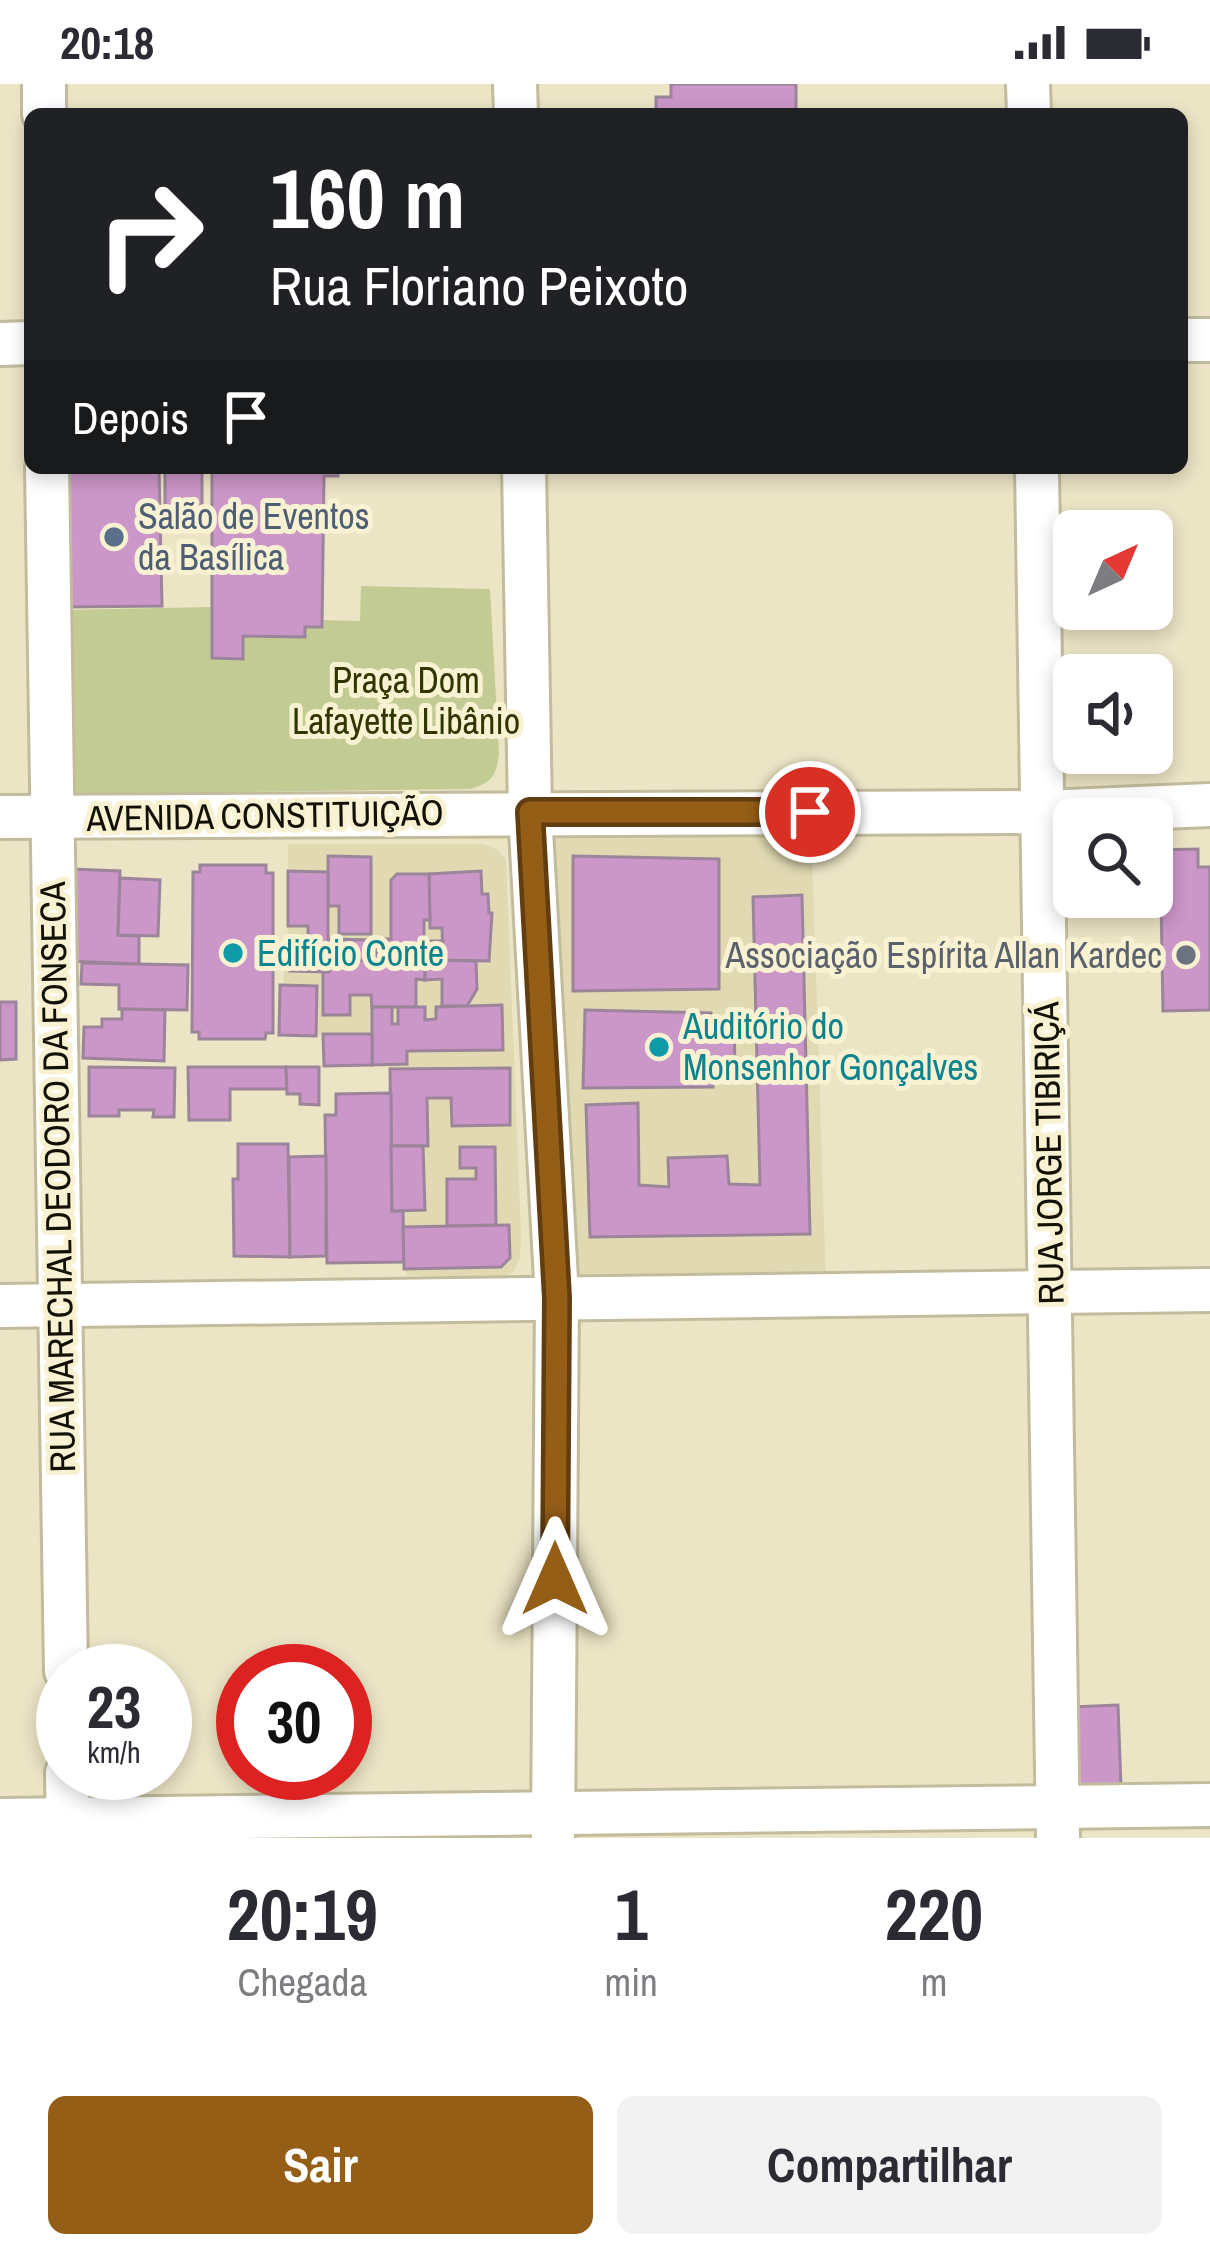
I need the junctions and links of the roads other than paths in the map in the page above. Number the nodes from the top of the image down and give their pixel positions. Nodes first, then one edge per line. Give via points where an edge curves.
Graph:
1 (47, 474) edge
2 (524, 474) edge
3 (1037, 474) edge
4 (1210, 806) edge
5 (530, 812) junction
6 (1042, 812) junction
7 (0, 817) edge
8 (50, 817) junction
9 (1210, 1290) edge
10 (1050, 1292) junction
11 (557, 1298) junction
12 (62, 1305) junction
13 (0, 1306) edge
14 (66, 1644) edge
15 (1210, 1805) edge
16 (0, 1820) edge
17 (1058, 1822) edge
18 (553, 1825) edge
19 (68, 1828) edge

1 - 8 street, RUA MARECHAL DEODORO DA FONSECA
2 - 5 street
3 - 6 street, RUA JORGE TIBIRIÇÁ
4 - 6 street, AVENIDA CONSTITUIÇÃO
5 - 6 street, AVENIDA CONSTITUIÇÃO
5 - 8 street, AVENIDA CONSTITUIÇÃO
5 - 11 street
6 - 10 street, RUA JORGE TIBIRIÇÁ
7 - 8 street, AVENIDA CONSTITUIÇÃO
8 - 12 street, RUA MARECHAL DEODORO DA FONSECA
9 - 10 street
10 - 11 street
10 - 17 street, RUA JORGE TIBIRIÇÁ
11 - 12 street
11 - 18 street
12 - 13 street
12 - 14 street, RUA MARECHAL DEODORO DA FONSECA
15 - 17 street
16 - 19 street
17 - 18 street
18 - 19 street

